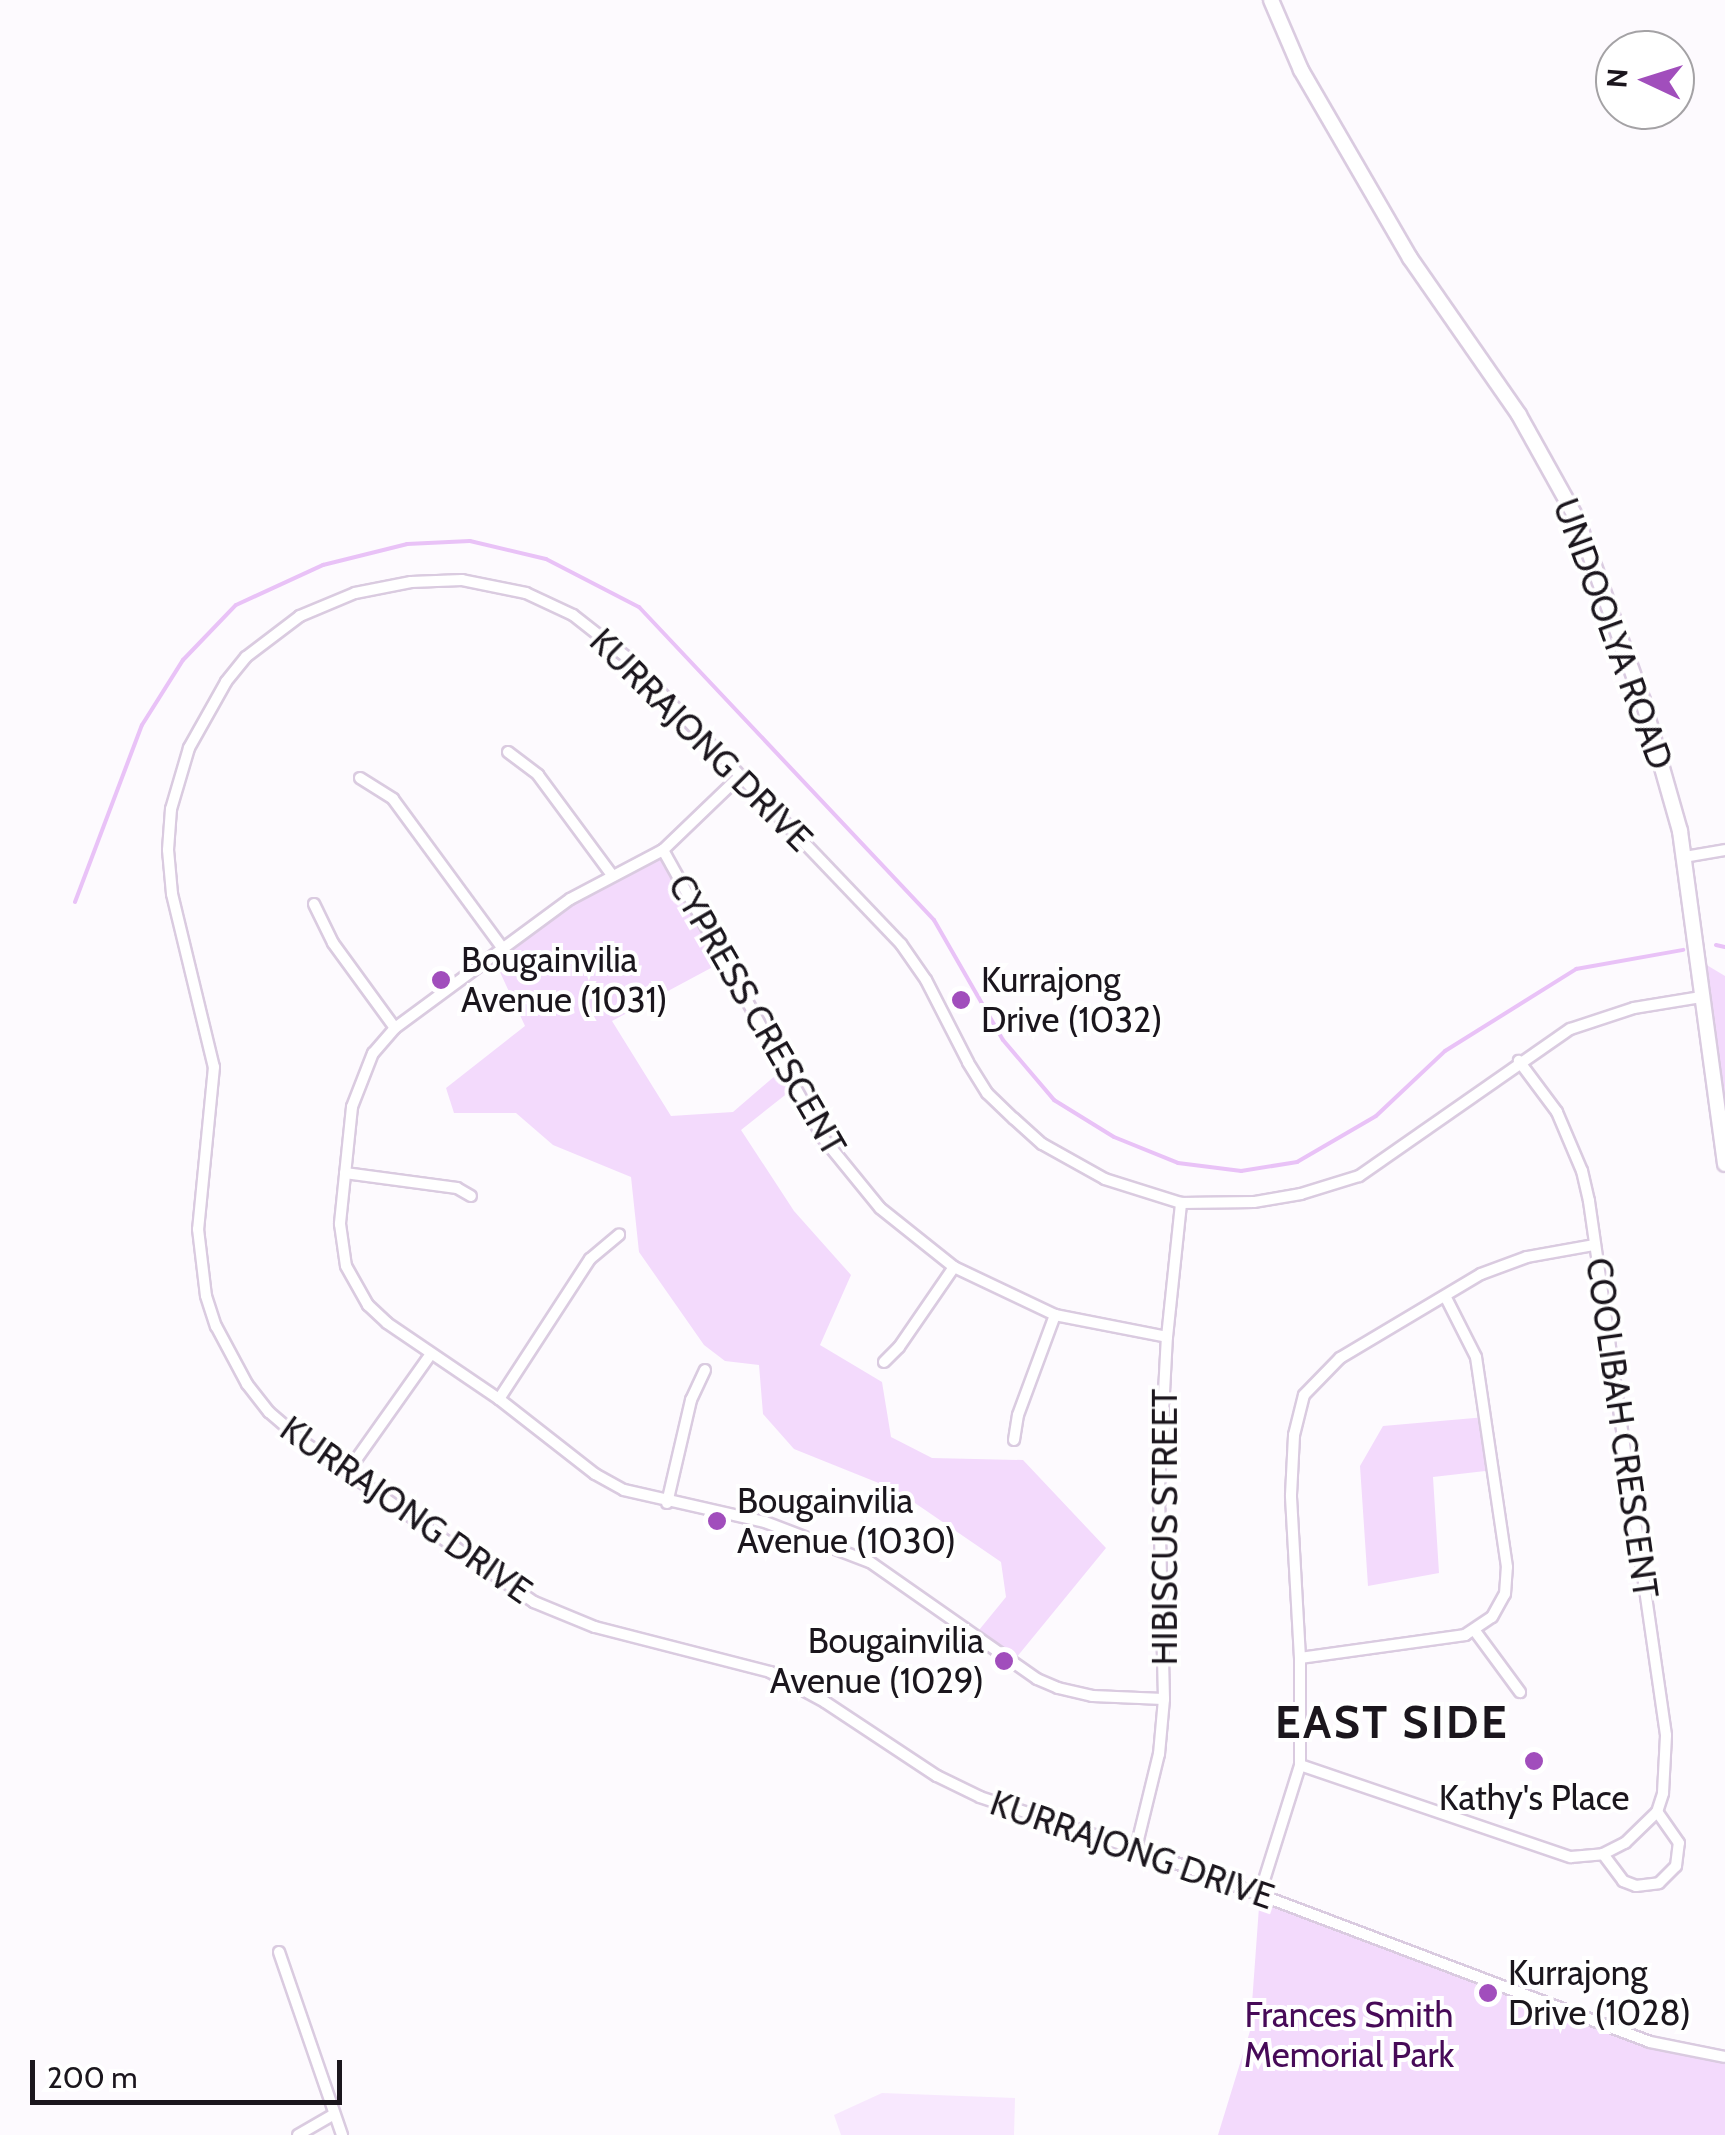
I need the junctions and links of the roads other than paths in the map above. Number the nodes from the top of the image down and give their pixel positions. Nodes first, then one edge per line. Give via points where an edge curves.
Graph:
1 (1270, 0) edge
2 (508, 752) dead end
3 (740, 776) junction
4 (360, 778) dead end
5 (663, 850) junction
6 (1725, 850) edge
7 (1684, 857) junction
8 (612, 875) junction
9 (314, 904) dead end
10 (504, 950) junction
11 (1701, 997) junction
12 (395, 1028) junction
13 (1518, 1061) junction
14 (1725, 1164) edge
15 (345, 1173) junction
16 (471, 1196) dead end
17 (1182, 1203) junction
18 (619, 1235) dead end
19 (1594, 1245) junction
20 (954, 1267) junction
21 (1444, 1296) junction
22 (1055, 1314) junction
23 (1166, 1336) junction
24 (430, 1355) junction
25 (884, 1362) dead end
26 (704, 1370) dead end
27 (498, 1399) junction
28 (1014, 1440) dead end
29 (348, 1471) junction
30 (667, 1502) junction
31 (1474, 1631) junction
32 (1300, 1658) junction
33 (1520, 1692) dead end
34 (1164, 1699) junction
35 (1300, 1765) junction
36 (1656, 1812) junction
37 (1136, 1848) junction
38 (1603, 1854) junction
39 (1260, 1894) junction
40 (280, 1952) dead end
41 (1725, 2057) edge
42 (332, 2115) junction
43 (298, 2135) edge
44 (342, 2135) edge

1 - 7 street, UNDOOLYA ROAD via 1301,70 1390,224 1520,415 1577,519 1642,701
2 - 8 street via 538,776
3 - 5 street
3 - 17 street, KURRAJONG DRIVE via 902,944 987,1092 1014,1119 1042,1144 1106,1179
3 - 29 street, KURRAJONG DRIVE via 601,634 526,593 462,580 378,586 300,616 246,657 204,714 178,778 168,850 172,894 214,1068 198,1230 206,1296 247,1384 305,1444
4 - 10 street via 393,799
5 - 8 street
5 - 20 street, CYPRESS CRESCENT via 823,1138 880,1208
6 - 7 street
7 - 11 street, UNDOOLYA ROAD
8 - 10 street
9 - 12 street via 333,943
10 - 12 street
11 - 13 street, KURRAJONG DRIVE via 1591,1019
11 - 14 street, UNDOOLYA ROAD
12 - 15 street via 360,1080
13 - 17 street, KURRAJONG DRIVE via 1358,1176 1254,1202
13 - 19 street, COOLIBAH CRESCENT via 1572,1142
15 - 16 street via 457,1188
15 - 24 street via 340,1224 346,1266 368,1306
17 - 23 street, HIBISCUS STREET
18 - 27 street via 590,1260
19 - 21 street via 1527,1257
19 - 36 street, COOLIBAH CRESCENT via 1666,1735 1666,1776
20 - 22 street, CYPRESS CRESCENT
20 - 25 street
21 - 31 street via 1476,1357 1508,1567 1499,1608
21 - 32 street via 1340,1358 1304,1395 1294,1436 1292,1495
22 - 23 street, CYPRESS CRESCENT
22 - 28 street
23 - 34 street, HIBISCUS STREET via 1158,1488
24 - 27 street
24 - 29 street
26 - 30 street
27 - 30 street via 595,1474
29 - 37 street, KURRAJONG DRIVE via 566,1618 770,1672 942,1779
30 - 34 street via 766,1522 870,1562 1058,1688
31 - 32 street
31 - 33 street
32 - 35 street
34 - 37 street, HIBISCUS STREET via 1159,1754
35 - 38 street via 1552,1854
35 - 39 street
36 - 38 street
36 - 38 street via 1679,1843 1676,1866 1659,1883 1636,1886 1614,1872
37 - 39 street, KURRAJONG DRIVE
39 - 41 street, KURRAJONG DRIVE via 1650,2042
40 - 42 street
42 - 43 street
42 - 44 street

